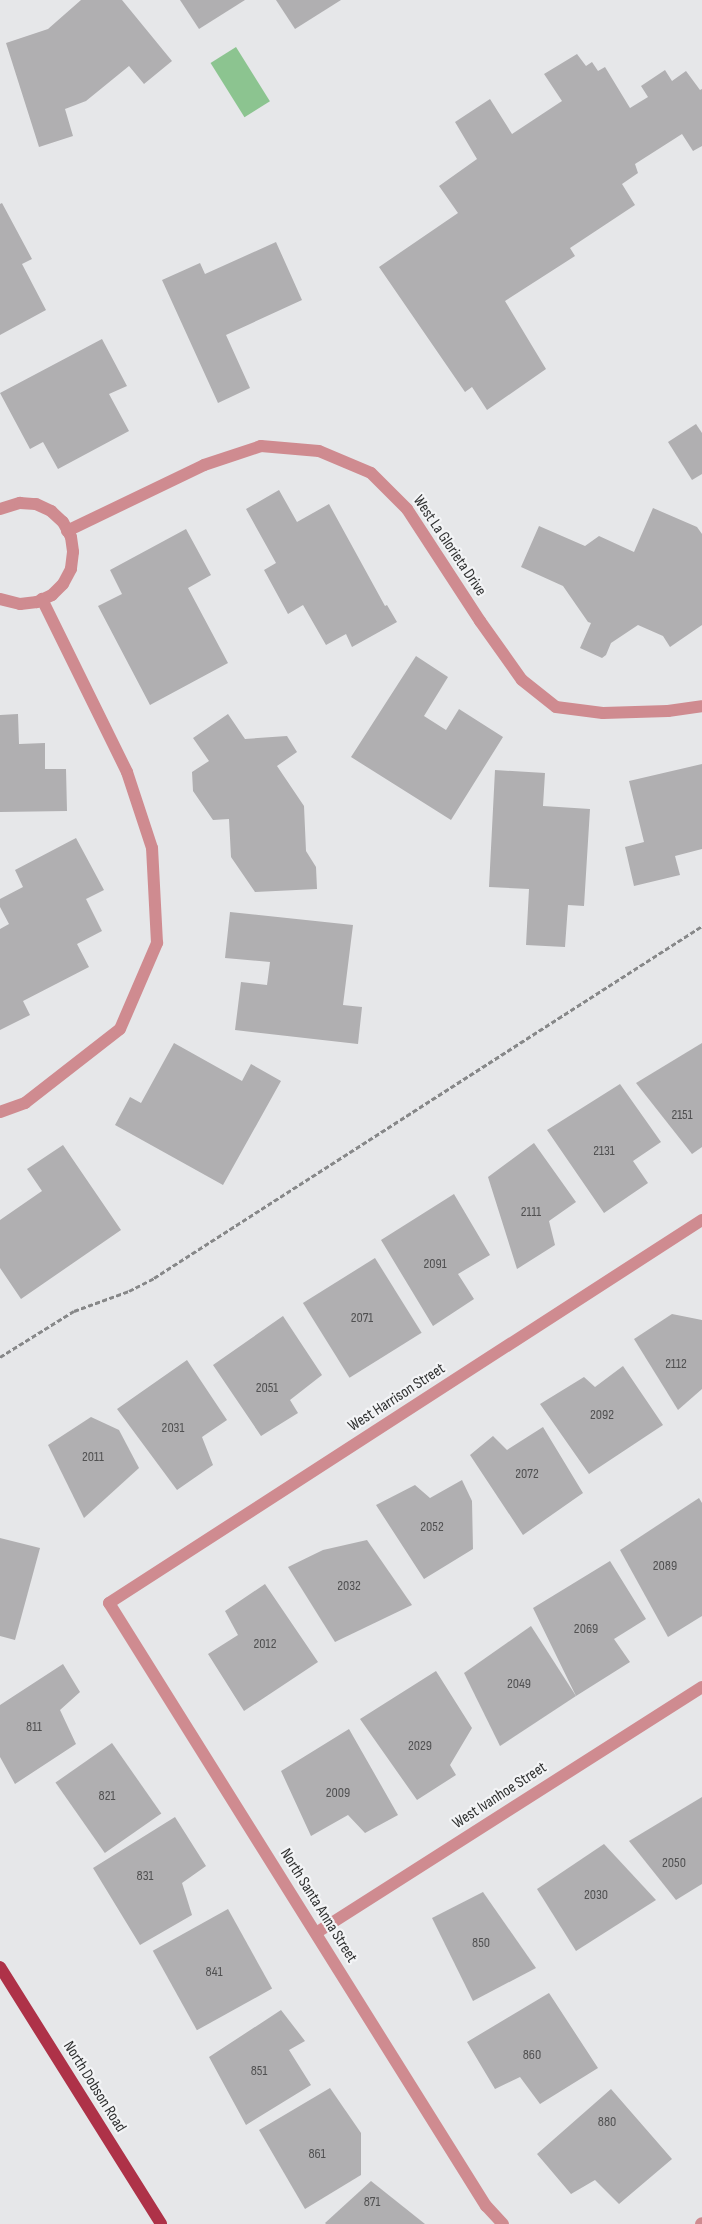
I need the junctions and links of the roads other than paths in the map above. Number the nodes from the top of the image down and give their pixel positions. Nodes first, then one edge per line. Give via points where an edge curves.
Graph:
1 (0, 509) edge
2 (67, 531) junction
3 (0, 599) edge
4 (42, 599) junction
5 (702, 706) edge
6 (0, 1112) edge
7 (702, 1220) edge
8 (109, 1603) joint
9 (702, 1687) edge
10 (316, 1933) junction
11 (0, 1967) edge
12 (161, 2224) edge
13 (503, 2224) edge

1 - 2 street via 20,503 36,504 51,511
2 - 4 street via 73,552 71,569 63,584 52,595
2 - 5 street, West La Glorieta Drive via 204,465 261,446 319,451 371,473 407,510 522,680 556,708 603,713 668,711
3 - 4 street via 20,604
4 - 6 street via 127,772 152,848 157,943 120,1029 25,1103
7 - 8 street, West Harrison Street
8 - 10 street, North Santa Anna Street
9 - 10 street, West Ivanhoe Street
10 - 13 street, North Santa Anna Street via 486,2206
11 - 12 main road, North Dobson Road

